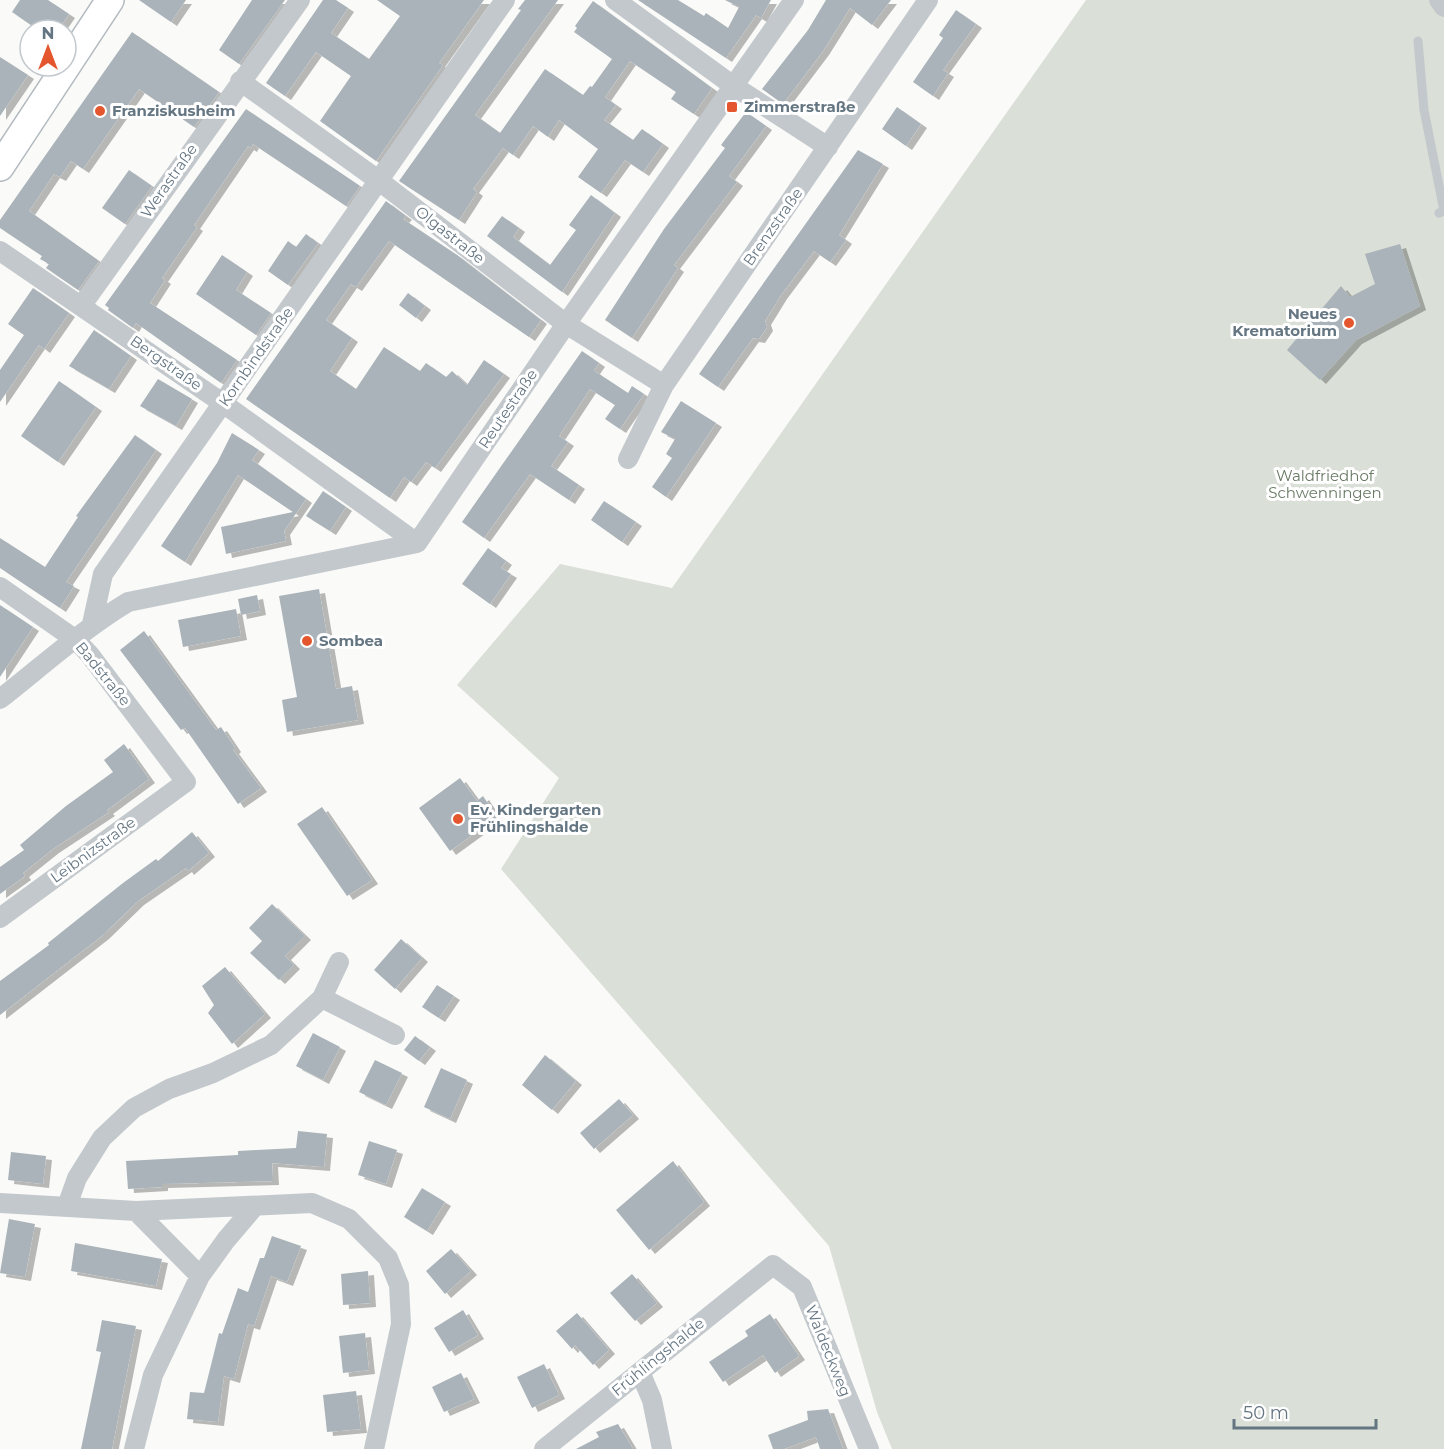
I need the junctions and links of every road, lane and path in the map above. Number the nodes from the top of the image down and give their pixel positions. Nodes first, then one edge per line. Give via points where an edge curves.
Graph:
1 (110, 0) edge
2 (300, 0) edge
3 (505, 0) edge
4 (615, 0) edge
5 (794, 0) edge
6 (928, 0) edge
7 (1439, 0) edge
8 (1444, 7) edge
9 (1418, 41) dead end
10 (240, 81) junction
11 (735, 87) junction
12 (828, 147) junction
13 (0, 167) edge
14 (378, 180) junction
15 (1439, 213) dead end
16 (0, 251) edge
17 (82, 305) junction
18 (566, 324) junction
19 (664, 385) junction
20 (224, 404) junction
21 (628, 459) dead end
22 (417, 543) junction
23 (0, 587) edge
24 (92, 624) junction
25 (76, 640) junction
26 (0, 699) edge
27 (186, 782) joint
28 (0, 918) edge
29 (339, 962) dead end
30 (322, 998) junction
31 (395, 1035) dead end
32 (0, 1203) edge
33 (67, 1206) junction
34 (255, 1206) junction
35 (136, 1211) junction
36 (773, 1265) joint
37 (200, 1275) junction
38 (640, 1372) junction
39 (134, 1449) edge
40 (374, 1449) edge
41 (544, 1449) edge
42 (662, 1449) edge
43 (868, 1449) edge

1 - 13 main road
2 - 10 street, Werastraße
3 - 14 street, Kornbindstraße
4 - 11 street
5 - 11 street, Reutestraße
6 - 12 street, Brenzstraße
7 - 8 street
9 - 15 lane via 1424,110 1443,211
10 - 14 street, Olgastraße
10 - 17 street, Werastraße
11 - 12 street
11 - 18 street, Reutestraße
12 - 19 street, Brenzstraße
14 - 18 street, Olgastraße
14 - 20 street, Kornbindstraße
16 - 17 street, Bergstraße
17 - 20 street, Bergstraße
18 - 19 street, Olgastraße
18 - 22 street, Reutestraße
19 - 21 street, Brenzstraße
20 - 22 street, Bergstraße
20 - 24 street, Kornbindstraße via 103,574
22 - 24 street via 128,602
23 - 25 street, Badstraße
24 - 25 street
25 - 26 street
25 - 27 street, Badstraße
27 - 28 street, Leibnizstraße
29 - 30 street
30 - 31 street
30 - 33 street via 271,1045 134,1108 102,1138 77,1178
32 - 33 street
33 - 35 street
34 - 35 street
34 - 37 street
34 - 40 street via 312,1203 349,1219 388,1258 399,1285 401,1324
35 - 37 street
36 - 38 street, Frühlingshalde
36 - 43 street, Waldeckweg via 802,1287
37 - 39 street via 153,1376
38 - 41 street, Frühlingshalde
38 - 42 street via 652,1400

